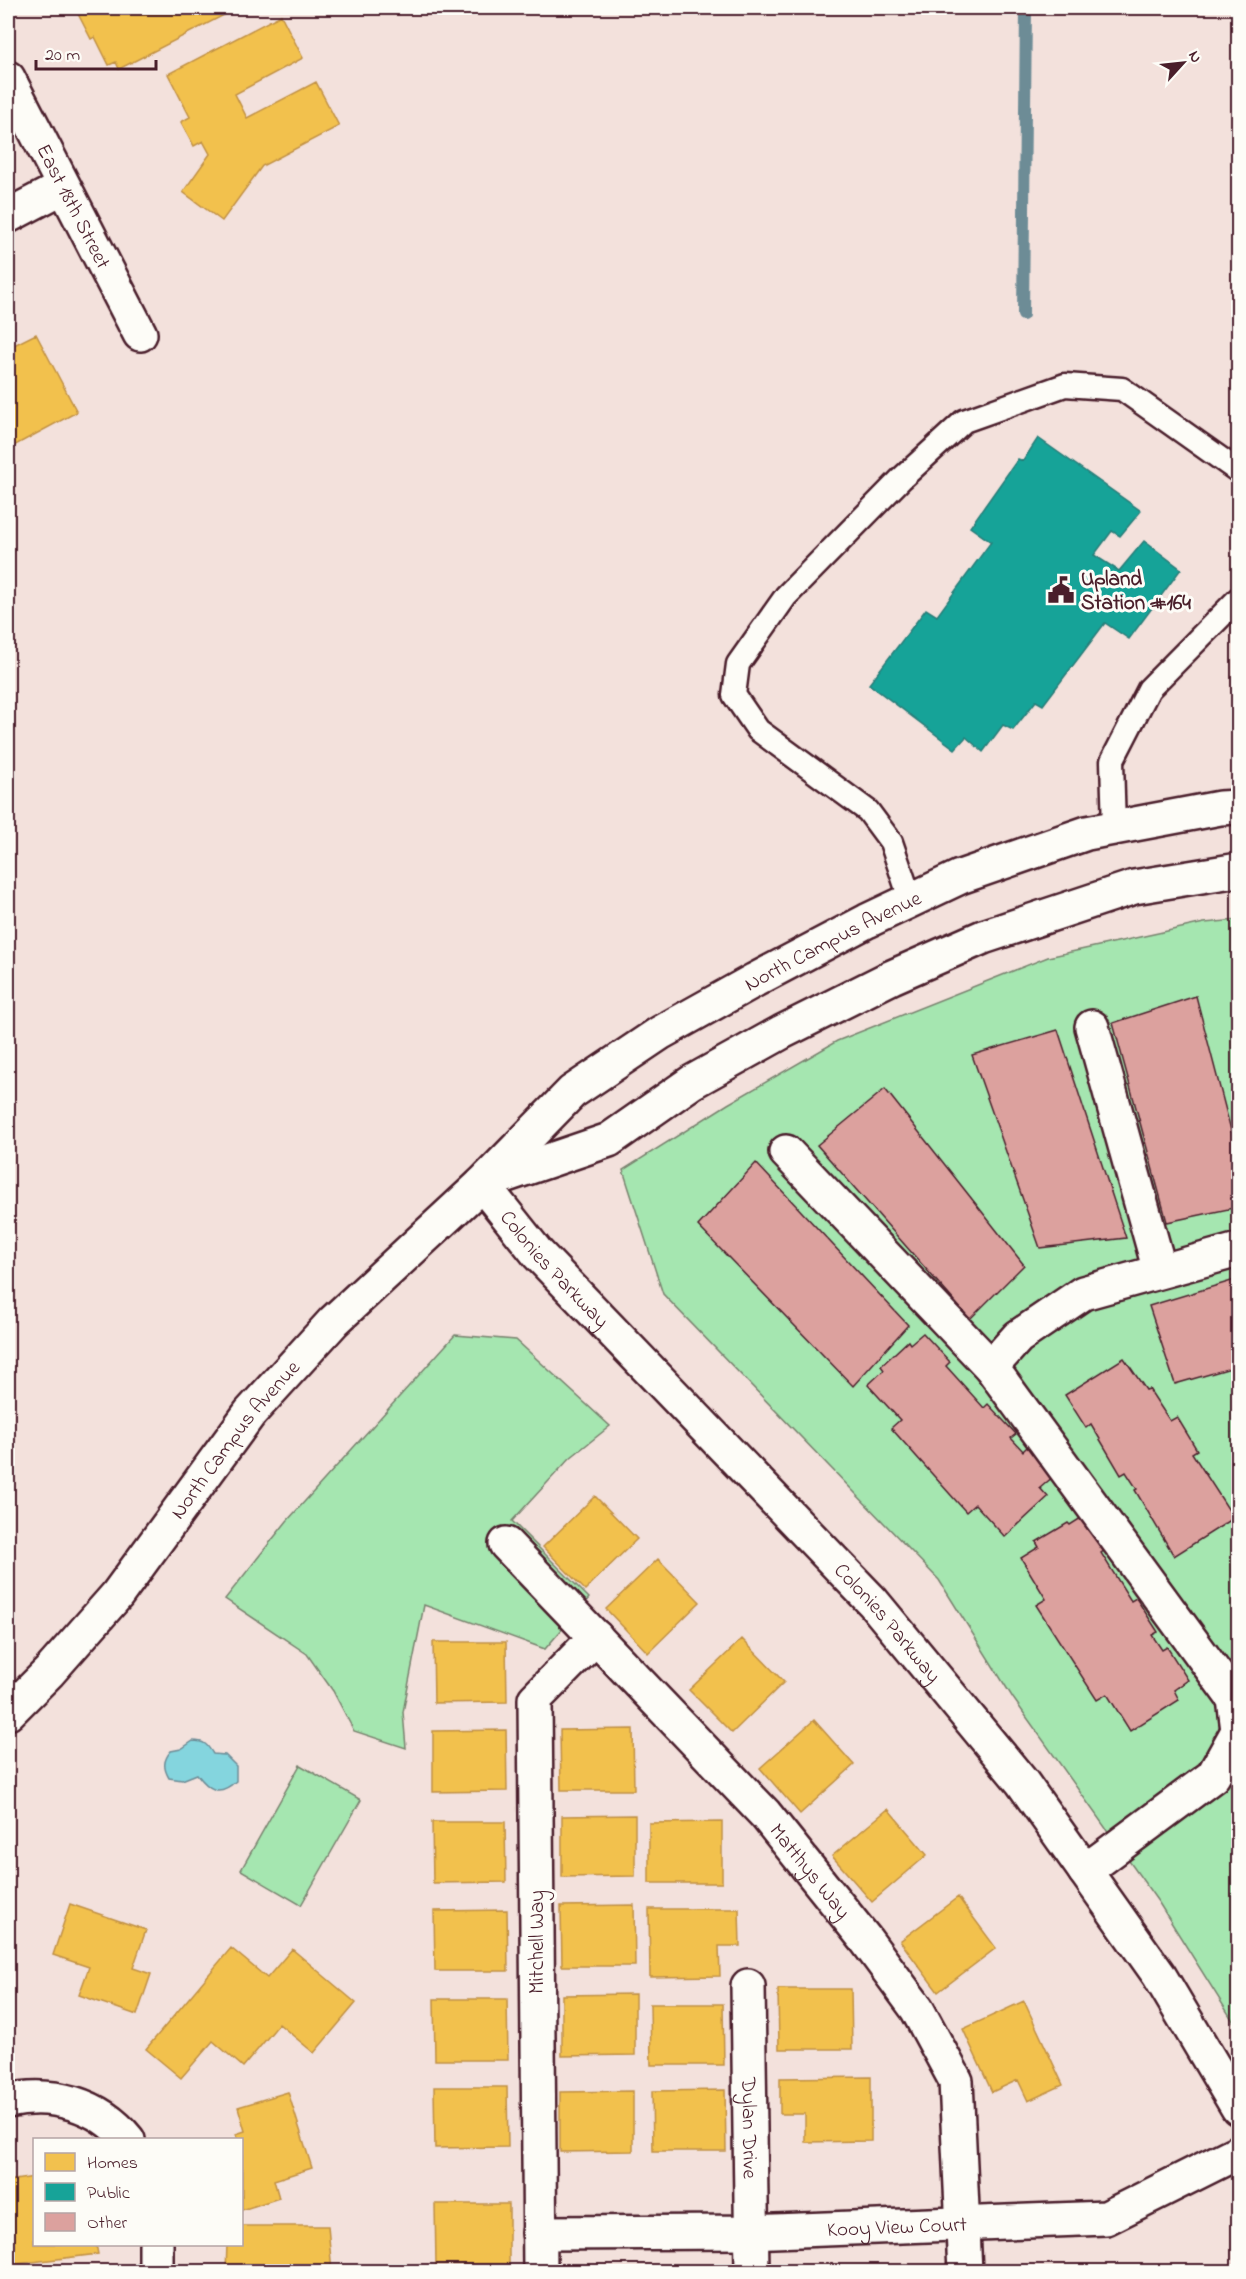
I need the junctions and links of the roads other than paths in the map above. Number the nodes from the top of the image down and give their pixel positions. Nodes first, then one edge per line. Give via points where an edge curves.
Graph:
1 (8, 78) edge
2 (63, 187) junction
3 (8, 216) edge
4 (140, 334) dead end
5 (1239, 471) edge
6 (1239, 599) edge
7 (1239, 807) edge
8 (1114, 828) junction
9 (1239, 870) edge
10 (911, 900) junction
11 (1092, 1027) dead end
12 (786, 1152) dead end
13 (482, 1184) junction
14 (1239, 1250) edge
15 (1160, 1271) junction
16 (991, 1367) junction
17 (506, 1544) dead end
18 (596, 1637) junction
19 (8, 1713) edge
20 (1239, 1730) edge
21 (1085, 1871) junction
22 (748, 1986) dead end
23 (8, 2101) edge
24 (1239, 2108) edge
25 (127, 2138) edge
26 (1239, 2152) edge
27 (963, 2225) junction
28 (751, 2232) junction
29 (539, 2233) junction
30 (156, 2246) edge
31 (156, 2271) edge
32 (540, 2271) edge
33 (752, 2271) edge
34 (965, 2271) edge

1 - 2 street, East 18th Street
2 - 3 street
2 - 4 street, East 18th Street
5 - 10 lane via 1122,389 1065,385 964,421 786,596 738,664 734,695 758,730 868,811 891,842
6 - 8 lane via 1149,689 1112,761
7 - 8 street, North Campus Avenue
8 - 10 street, North Campus Avenue via 1087,833 971,873
9 - 13 street, North Campus Avenue via 1134,887 983,937 782,1032 692,1082 609,1140
10 - 13 street, North Campus Avenue via 660,1033 572,1092
11 - 15 street
12 - 16 street
13 - 19 street, North Campus Avenue via 334,1321 265,1396 117,1595
13 - 21 street, Colonies Parkway via 538,1254 873,1602 1022,1782
14 - 15 street
15 - 16 street via 1083,1293 1018,1337
16 - 20 street via 1234,1699
17 - 18 street, Matthys Way
18 - 27 street, Matthys Way via 765,1814 917,2009 956,2081
18 - 29 street, Mitchell Way via 535,1699
20 - 21 street via 1213,1776
21 - 24 street, Colonies Parkway via 1159,1975
22 - 28 street, Dylan Drive
23 - 25 street via 53,2098 93,2111
26 - 27 street, Kooy View Court via 1106,2218
27 - 28 street, Kooy View Court
27 - 34 street, Matthys Way
28 - 29 street, Kooy View Court
28 - 33 street, Dylan Drive
29 - 32 street, Mitchell Way
30 - 31 street

